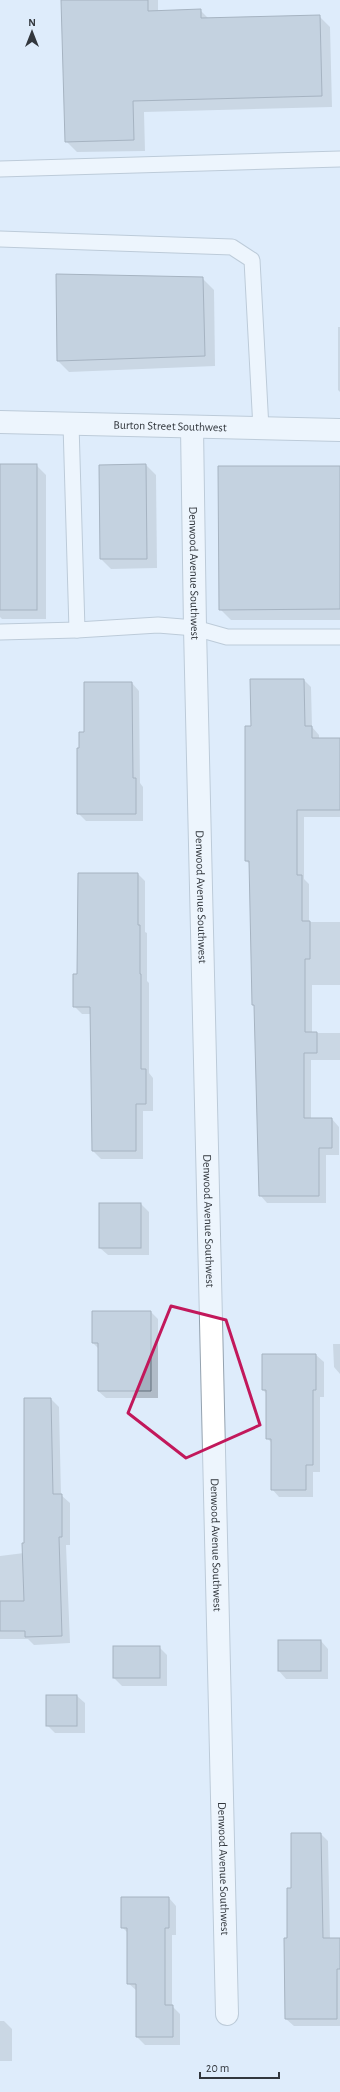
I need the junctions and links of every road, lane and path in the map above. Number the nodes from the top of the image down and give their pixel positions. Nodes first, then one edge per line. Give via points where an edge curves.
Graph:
1 (340, 159) edge
2 (0, 169) edge
3 (0, 239) edge
4 (0, 422) edge
5 (71, 424) junction
6 (192, 427) junction
7 (261, 428) junction
8 (340, 430) edge
9 (195, 628) junction
10 (76, 630) junction
11 (0, 632) edge
12 (340, 637) edge
13 (227, 2014) dead end

1 - 2 lane
3 - 7 lane via 232,247 252,260
4 - 5 street, Burton Street Southwest
5 - 6 street, Burton Street Southwest
5 - 10 lane
6 - 7 street, Burton Street Southwest
6 - 9 street, Denwood Avenue Southwest
7 - 8 street, Burton Street Southwest
9 - 10 lane via 158,624
9 - 12 lane via 227,637
9 - 13 street, Denwood Avenue Southwest
10 - 11 lane

